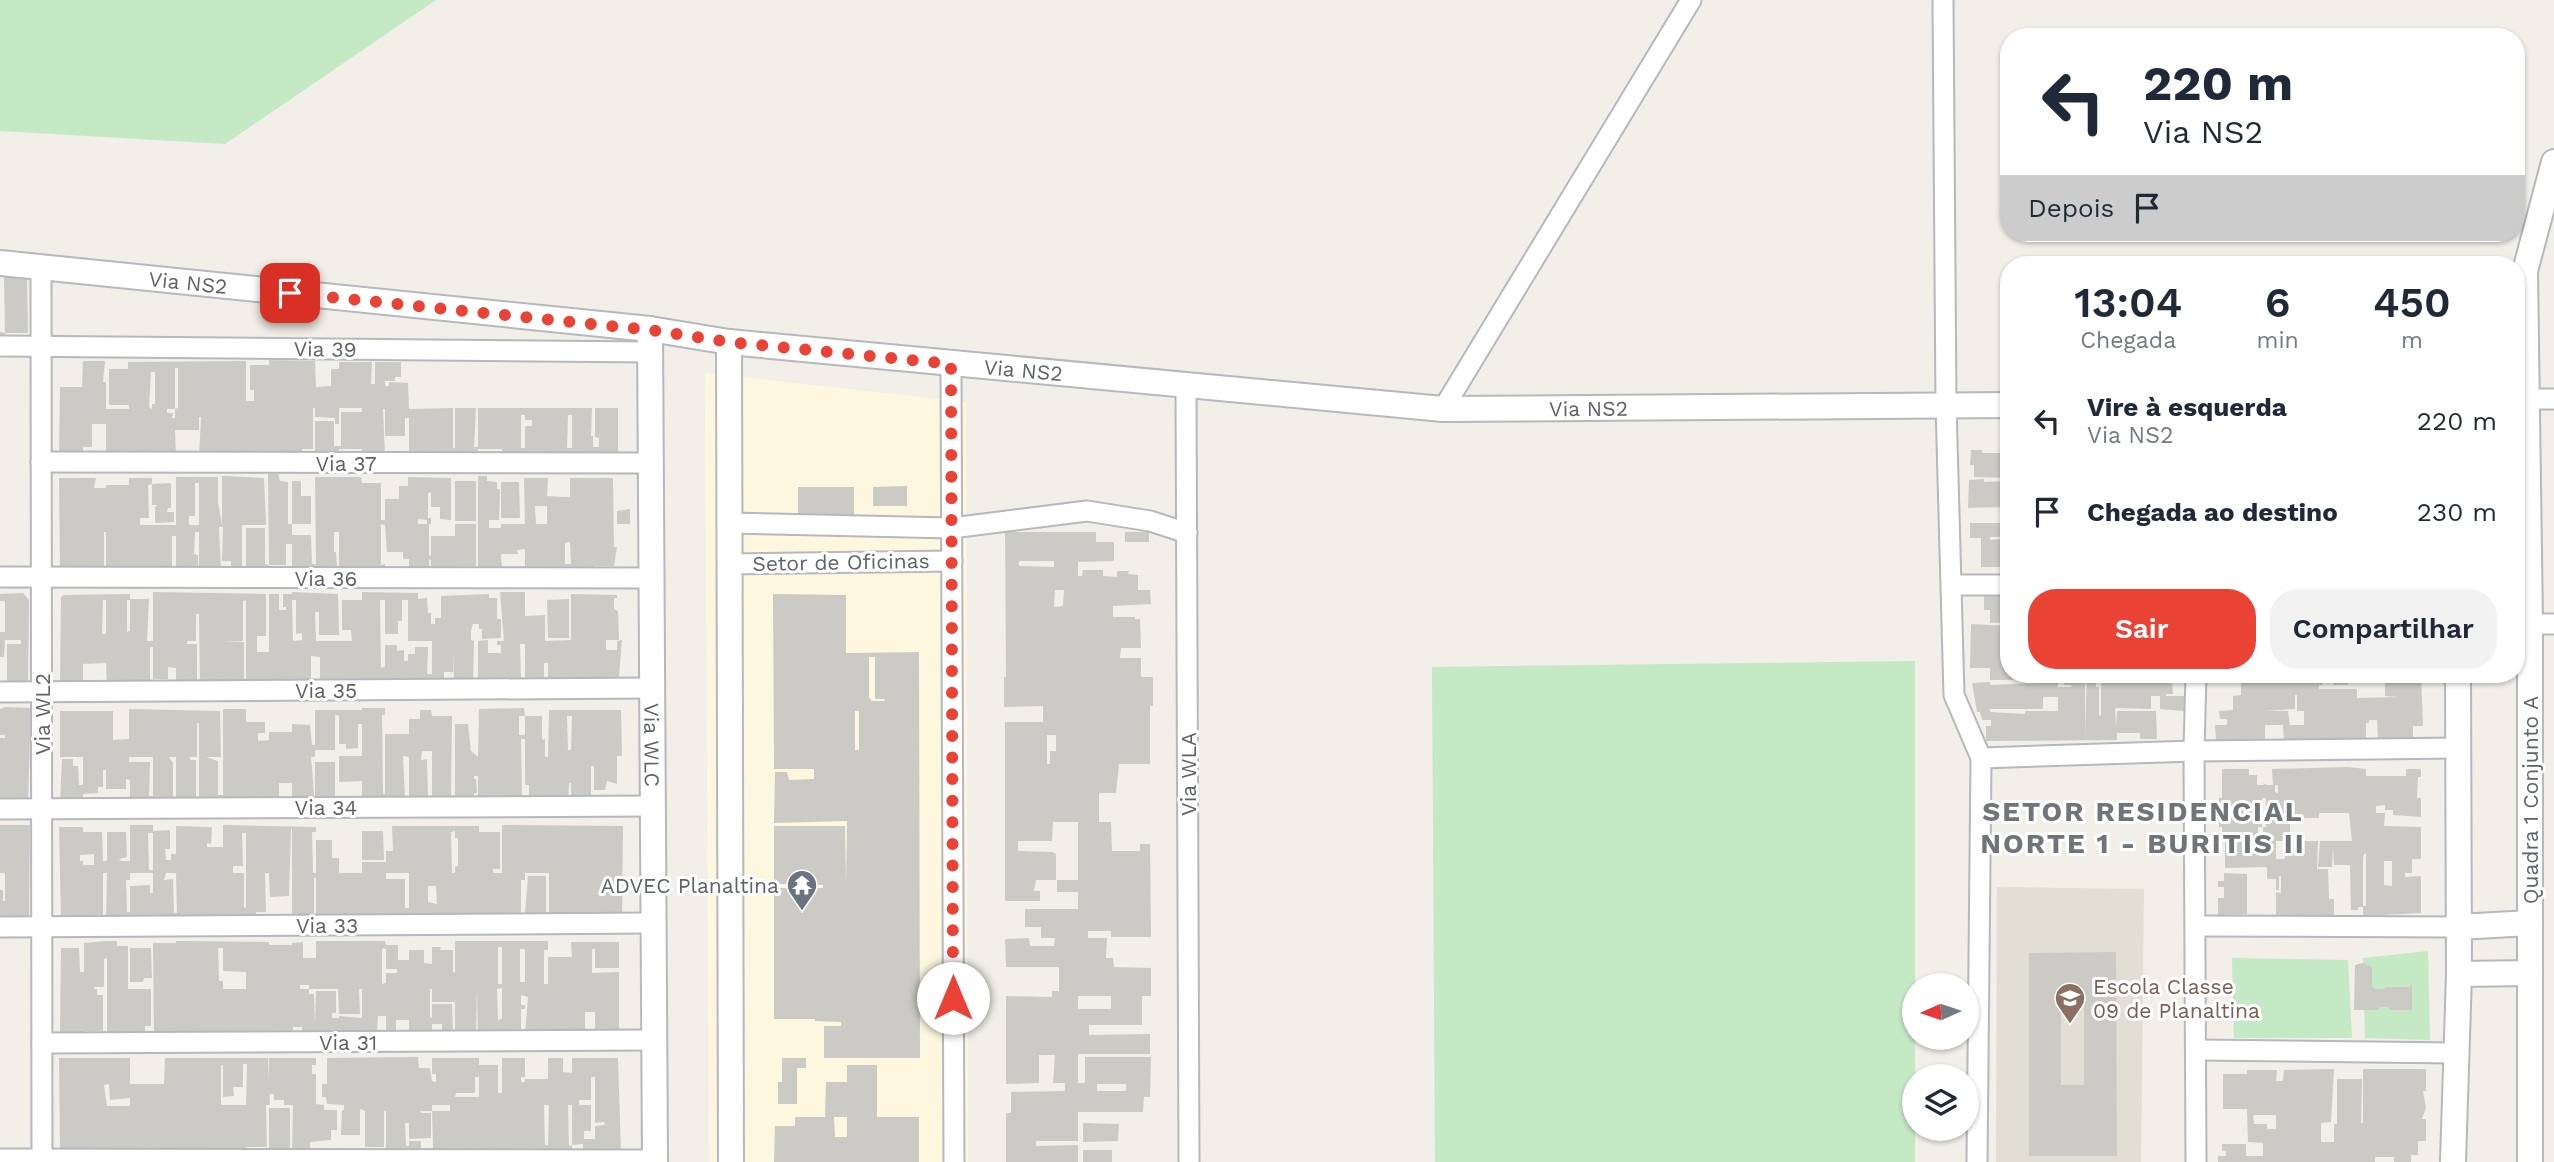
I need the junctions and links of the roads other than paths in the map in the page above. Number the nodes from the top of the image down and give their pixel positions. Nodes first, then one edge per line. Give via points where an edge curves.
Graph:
1 (1691, 0) edge
2 (1943, 0) edge
3 (2554, 162) edge
4 (0, 263) edge
5 (2525, 266) edge
6 (41, 267) junction
7 (650, 341) junction
8 (729, 342) junction
9 (0, 346) edge
10 (41, 346) junction
11 (951, 364) junction
12 (1186, 386) junction
13 (2554, 399) edge
14 (2525, 400) edge
15 (1946, 405) junction
16 (2000, 405) edge
17 (1443, 409) junction
18 (41, 462) junction
19 (651, 463) junction
20 (2525, 474) edge
21 (729, 523) junction
22 (952, 528) junction
23 (1187, 533) junction
24 (952, 561) junction
25 (729, 564) junction
26 (0, 577) edge
27 (41, 578) junction
28 (652, 578) junction
29 (1952, 585) junction
30 (2000, 585) edge
31 (2542, 624) edge
32 (2196, 683) edge
33 (2458, 683) edge
34 (652, 688) junction
35 (0, 692) edge
36 (42, 692) junction
37 (2458, 748) junction
38 (2194, 751) junction
39 (1981, 758) junction
40 (653, 806) junction
41 (0, 809) edge
42 (42, 809) junction
43 (653, 923) junction
44 (2530, 923) junction
45 (2196, 926) junction
46 (0, 927) edge
47 (42, 927) junction
48 (2459, 927) junction
49 (2530, 973) junction
50 (2459, 974) junction
51 (654, 1041) junction
52 (42, 1043) junction
53 (2196, 1050) junction
54 (2456, 1053) junction
55 (0, 1159) edge
56 (42, 1160) edge
57 (655, 1161) edge
58 (731, 1162) edge
59 (954, 1162) edge
60 (1189, 1162) edge
61 (1978, 1162) edge
62 (2196, 1162) edge
63 (2454, 1162) edge
64 (2530, 1162) edge

1 - 17 street
2 - 15 street
3 - 5 street, Quadra 1 Conjunto A
4 - 6 street, Via NS2
6 - 7 street, Via NS2
6 - 10 street, Via WL2
7 - 8 street, Via NS2
7 - 10 street, Via 39
7 - 19 street, Via WLC
8 - 11 street, Via NS2
8 - 21 street
9 - 10 street, Via 39
10 - 18 street, Via WL2
11 - 12 street, Via NS2
11 - 22 street
12 - 17 street, Via NS2
12 - 23 street, Via WLA
13 - 14 street
15 - 16 street, Via NS2
15 - 17 street, Via NS2
15 - 29 street
18 - 19 street, Via 37
18 - 27 street, Via WL2
19 - 28 street, Via WLC
20 - 31 street, Quadra 1 Conjunto A
21 - 22 street
21 - 25 street
22 - 23 street via 1087,511 1150,521
22 - 24 street
23 - 60 street, Via WLA
24 - 25 street, Setor de Oficinas
24 - 59 street
25 - 58 street
26 - 27 street, Via 36
27 - 28 street, Via 36
27 - 36 street, Via WL2
28 - 34 street, Via WLC
29 - 30 street
29 - 39 street via 1954,695
31 - 44 street, Quadra 1 Conjunto A
32 - 38 street
33 - 37 street
34 - 36 street, Via 35
34 - 40 street, Via WLC
35 - 36 street, Via 35
36 - 42 street, Via WL2
37 - 38 street
37 - 48 street
38 - 39 street
38 - 45 street
39 - 61 street
40 - 42 street, Via 34
40 - 43 street, Via WLC
41 - 42 street, Via 34
42 - 47 street, Via WL2
43 - 47 street, Via 33
43 - 51 street, Via WLC
44 - 48 street
44 - 49 street, Quadra 1 Conjunto A
45 - 48 street
45 - 53 street
46 - 47 street, Via 33
47 - 52 street, Via WL2
48 - 50 street
49 - 50 street
49 - 64 street, Quadra 1 Conjunto A
50 - 54 street
51 - 52 street, Via 31
51 - 57 street, Via WLC
52 - 56 street, Via WL2
53 - 54 street
53 - 62 street
54 - 63 street
55 - 56 street
56 - 57 street

